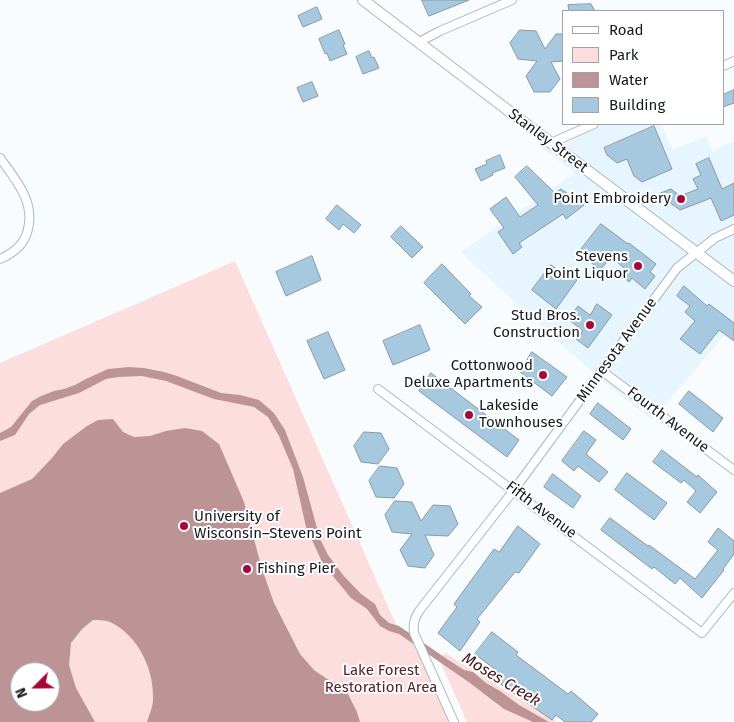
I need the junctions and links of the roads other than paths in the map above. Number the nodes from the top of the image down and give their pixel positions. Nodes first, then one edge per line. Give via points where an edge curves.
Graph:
1 (363, 0) edge
2 (512, 0) edge
3 (419, 42) junction
4 (592, 125) edge
5 (551, 143) junction
6 (0, 158) edge
7 (734, 230) edge
8 (695, 252) junction
9 (0, 259) edge
10 (734, 281) edge
11 (602, 370) junction
12 (378, 389) dead end
13 (734, 470) edge
14 (514, 490) junction
15 (734, 593) edge
16 (454, 722) edge

1 - 3 street, Stanley Street
2 - 3 street
3 - 5 street, Stanley Street
4 - 5 street
5 - 8 street, Stanley Street
6 - 9 street via 24,194 30,222 23,243
7 - 8 street, Minnesota Avenue
8 - 10 street, Stanley Street
8 - 11 street, Minnesota Avenue via 674,272
11 - 13 street, Fourth Avenue
11 - 14 street, Minnesota Avenue
12 - 14 street, Fifth Avenue
14 - 15 street, Fifth Avenue via 702,633
14 - 16 street, Minnesota Avenue via 419,611 413,624 414,633

